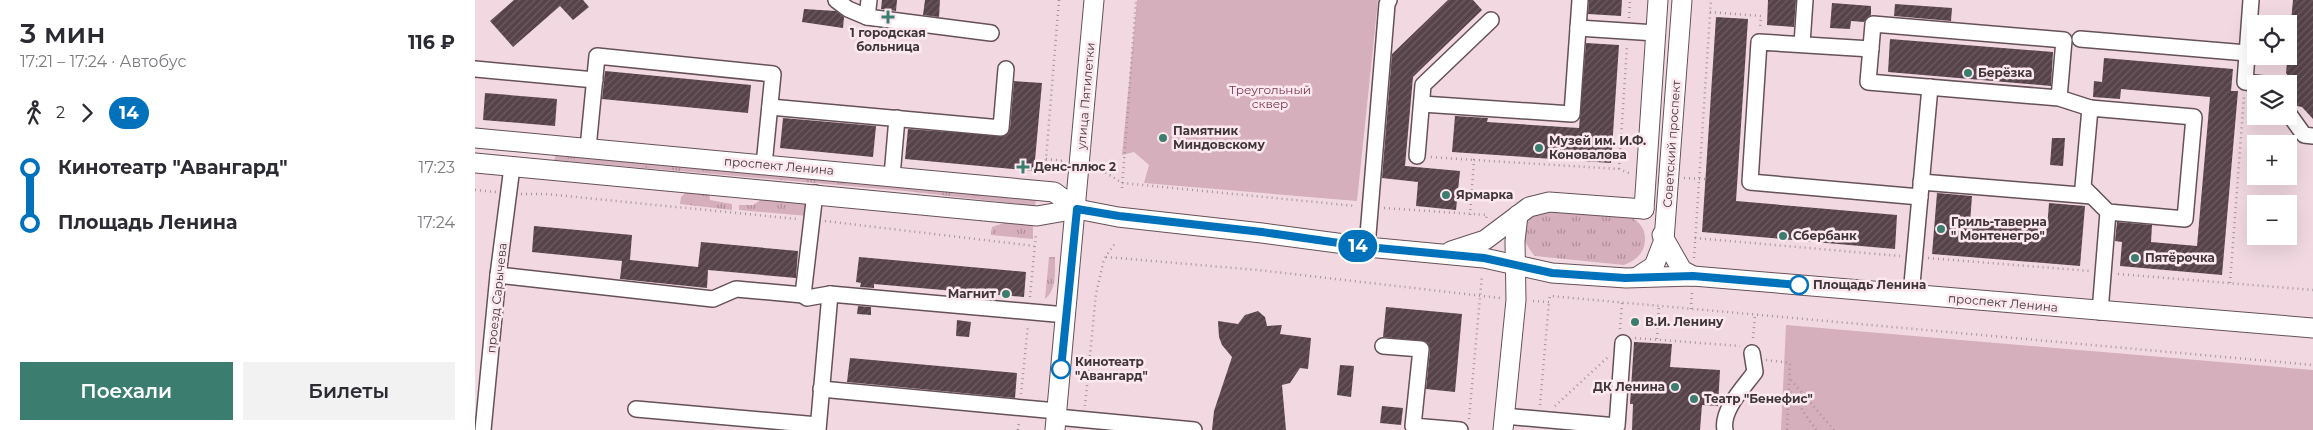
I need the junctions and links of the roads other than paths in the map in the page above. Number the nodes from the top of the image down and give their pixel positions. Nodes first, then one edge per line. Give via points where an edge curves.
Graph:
1 (835, 0) edge
2 (869, 0) edge
3 (1094, 0) edge
4 (1389, 0) edge
5 (1580, 0) edge
6 (1658, 0) edge
7 (1682, 0) edge
8 (1805, 0) edge
9 (2251, 0) edge
10 (2250, 15) edge
11 (867, 17) junction
12 (1491, 20) dead end
13 (1578, 28) junction
14 (991, 33) dead end
15 (1656, 33) junction
16 (2079, 39) dead end
17 (1803, 44) junction
18 (1871, 49) junction
19 (2247, 53) joint
20 (475, 68) edge
21 (1006, 69) dead end
22 (595, 80) junction
23 (2247, 82) edge
24 (1929, 88) junction
25 (2059, 98) junction
26 (1422, 104) junction
27 (770, 107) junction
28 (2090, 108) junction
29 (897, 118) junction
30 (2297, 125) edge
31 (2313, 136) edge
32 (475, 138) edge
33 (588, 148) junction
34 (1417, 156) road end
35 (475, 162) edge
36 (764, 165) junction
37 (512, 166) junction
38 (892, 176) junction
39 (1920, 189) junction
40 (815, 193) junction
41 (2092, 196) junction
42 (1077, 209) junction
43 (1644, 209) junction
44 (2108, 212) junction
45 (1518, 215) junction
46 (1665, 240) junction
47 (1367, 247) junction
48 (1484, 249) junction
49 (1516, 265) junction
50 (498, 275) junction
51 (1693, 276) junction
52 (1637, 278) junction
53 (830, 294) junction
54 (1911, 295) junction
55 (803, 296) junction
56 (2099, 312) junction
57 (1066, 315) junction
58 (2313, 328) edge
59 (1620, 345) road end
60 (1383, 346) dead end
61 (1752, 353) road end
62 (821, 389) junction
63 (636, 408) dead end
64 (1057, 419) edge
65 (1504, 423) edge
66 (1464, 425) edge
67 (1562, 426) edge
68 (818, 428) edge
69 (1411, 429) edge
70 (483, 430) edge
71 (1189, 430) edge
72 (1725, 430) edge

1 - 11 street via 848,10
2 - 11 street
3 - 42 main road, улица Пятилетки
4 - 47 street
5 - 13 street
6 - 15 main road, Советский проспект
7 - 46 main road, Советский проспект
8 - 17 street
9 - 10 street
11 - 14 street
12 - 26 street via 1423,85
13 - 15 street
13 - 26 street via 1572,114
15 - 43 main road, Советский проспект
16 - 19 street
17 - 18 street
17 - 39 street via 1759,42 1750,182
18 - 24 street via 1868,82
18 - 25 street via 1873,24 2064,40
19 - 23 street
20 - 22 street
21 - 29 street via 1001,128
22 - 27 street via 597,56 773,74
22 - 33 street
24 - 25 street
24 - 39 street
25 - 28 street
26 - 34 street
27 - 29 street
27 - 36 street
28 - 41 street via 2083,188
28 - 44 street via 2194,117 2185,219
29 - 38 street
30 - 31 street via 2304,135
32 - 33 main road, проспект Ленина
33 - 36 main road, проспект Ленина
35 - 37 main road, проспект Ленина
36 - 38 main road, проспект Ленина
37 - 40 main road, проспект Ленина
37 - 50 street, проезд Сарычева
38 - 42 main road, проспект Ленина via 1054,192
39 - 41 street
39 - 54 street
40 - 42 main road, проспект Ленина via 1037,216
40 - 55 street
41 - 44 street
42 - 47 main road, проспект Ленина
42 - 57 main road, улица Пятилетки
43 - 45 main road via 1549,202 1529,207
43 - 46 main road
44 - 56 street
45 - 48 main road
45 - 49 main road
46 - 51 main road via 1682,270
46 - 52 main road, Советский проспект via 1654,266
47 - 48 main road, проспект Ленина via 1433,253
48 - 49 main road, проспект Ленина
49 - 52 main road, проспект Ленина via 1552,273
49 - 65 main road via 1516,300
50 - 55 street via 713,299 736,289
50 - 70 street, проезд Сарычева
51 - 52 main road, проспект Ленина
51 - 54 main road, проспект Ленина
53 - 55 street
53 - 57 street
53 - 62 street
54 - 56 main road, проспект Ленина
56 - 58 main road, проспект Ленина
57 - 64 main road, улица Пятилетки
59 - 67 street via 1617,426
60 - 69 street via 1421,349
61 - 72 street via 1755,372 1731,406
62 - 64 street via 1020,407
62 - 68 street
63 - 68 street
64 - 71 street
65 - 67 street via 1538,418
66 - 69 street

